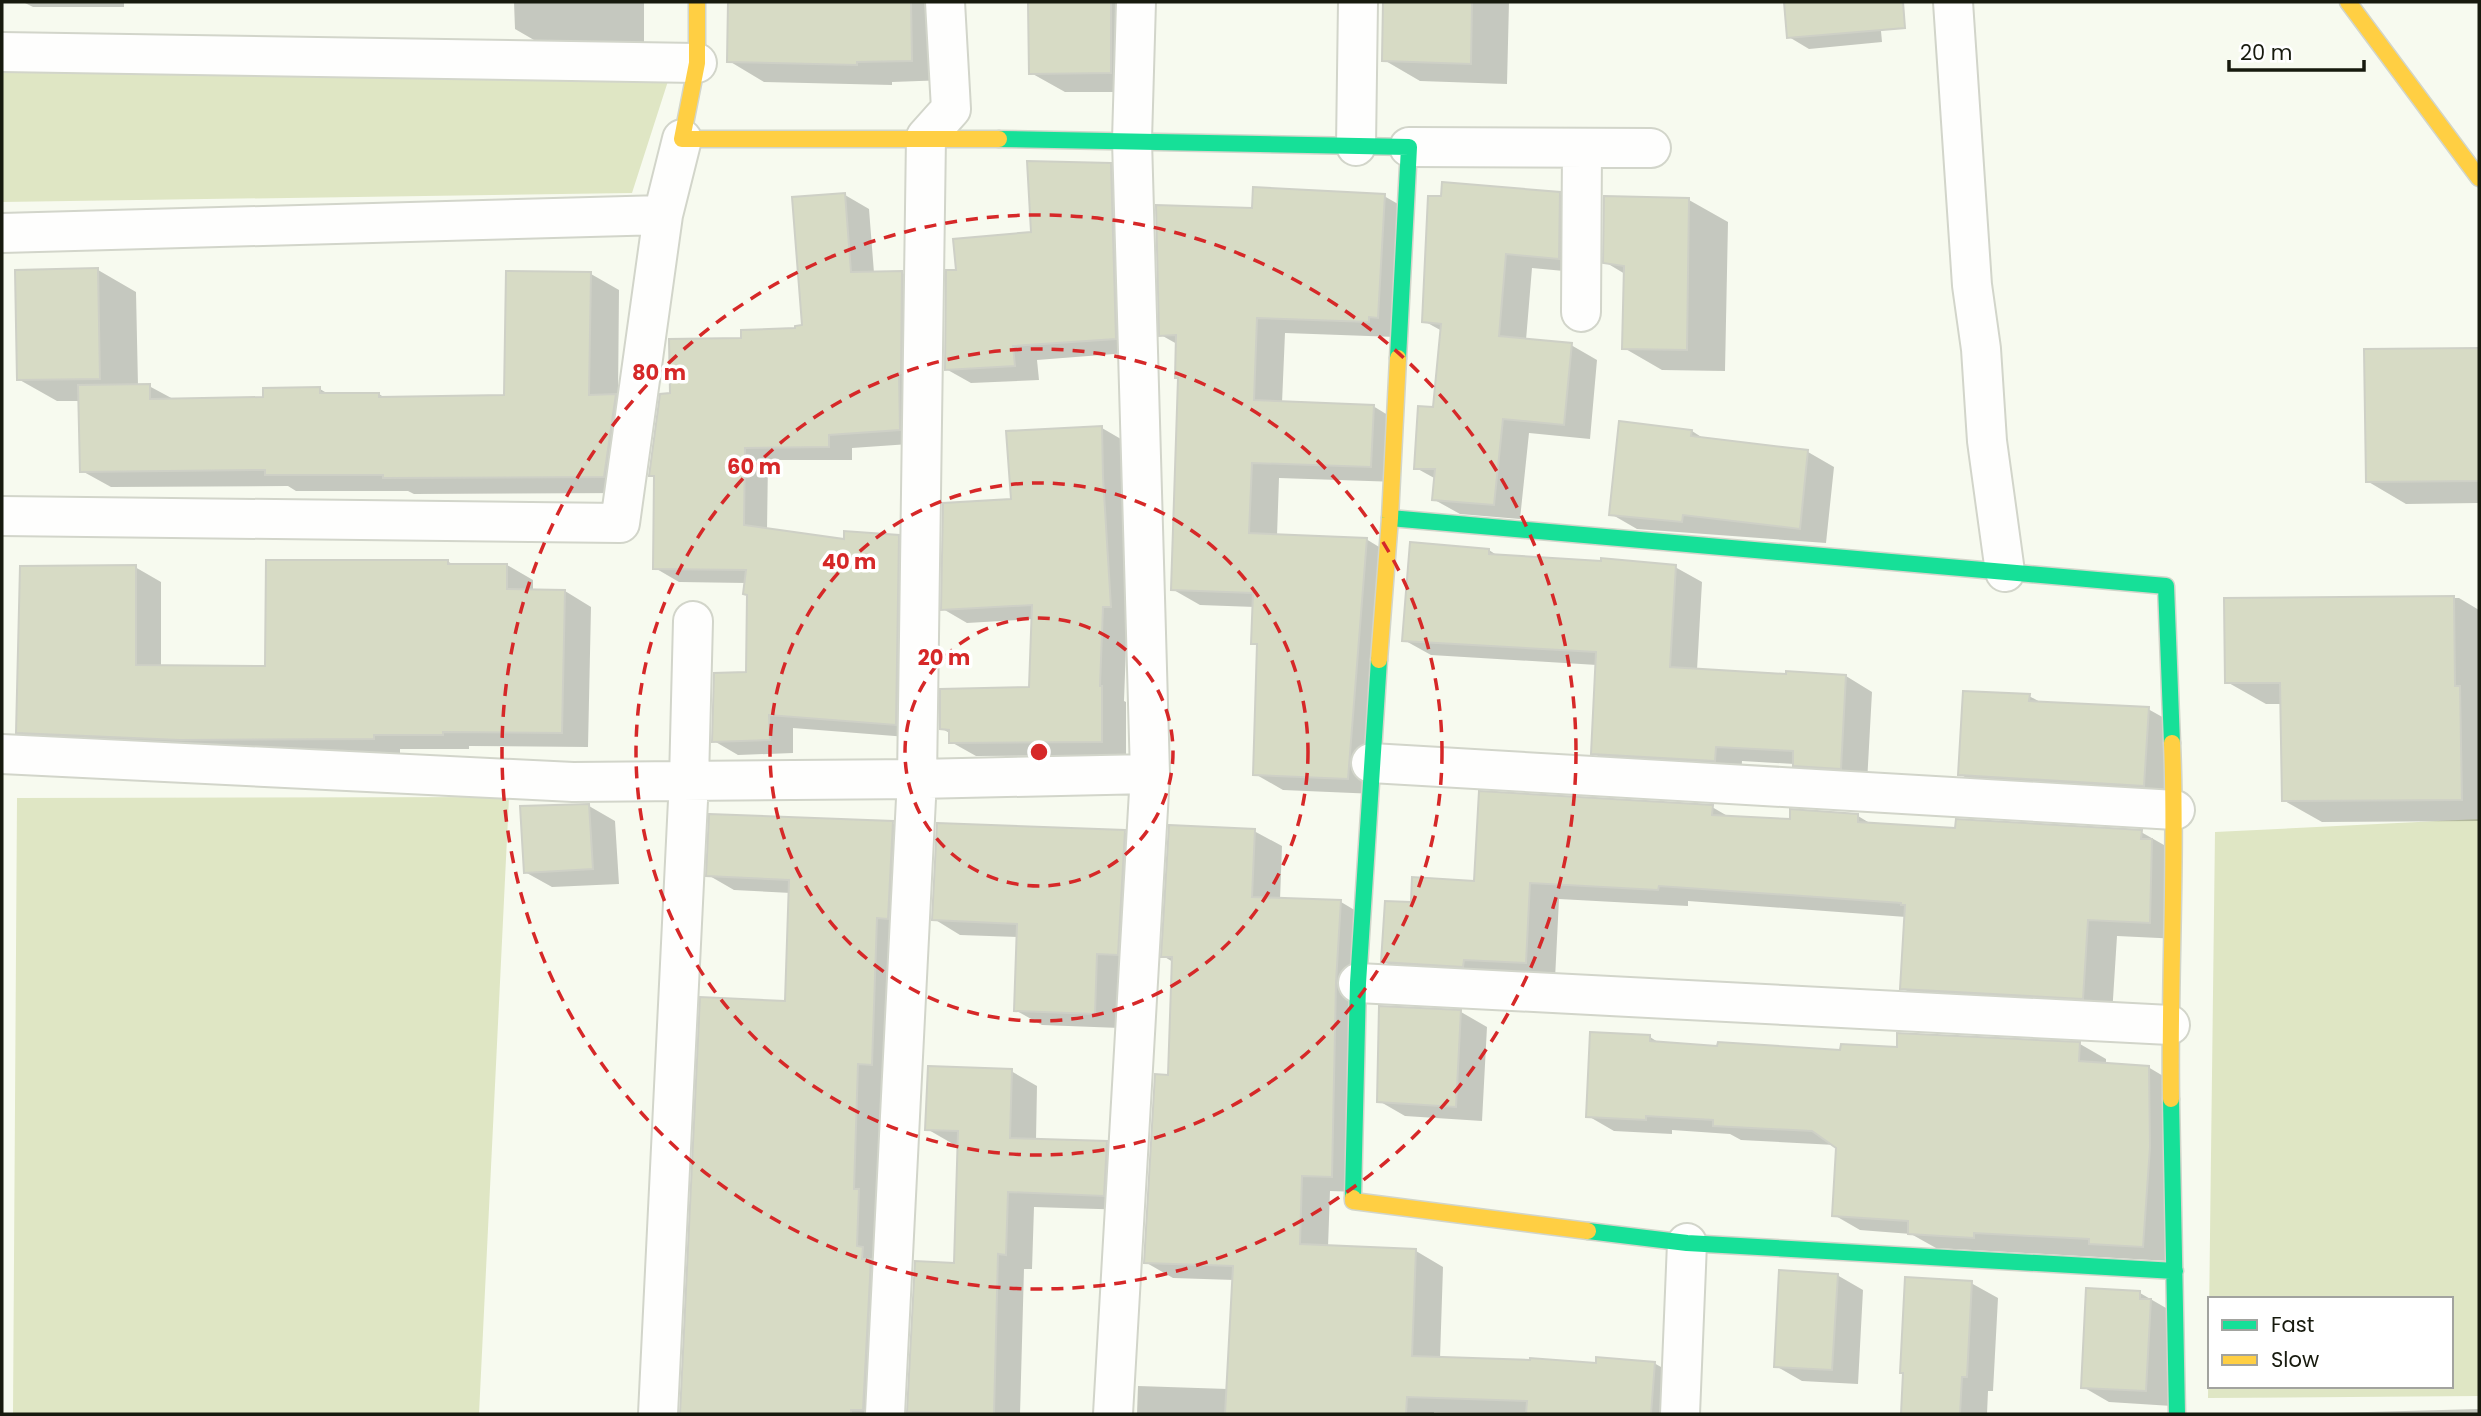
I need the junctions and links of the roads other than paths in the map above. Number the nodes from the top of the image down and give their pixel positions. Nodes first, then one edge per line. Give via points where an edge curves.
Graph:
1 (697, 2) edge
2 (945, 2) edge
3 (1136, 2) edge
4 (1358, 2) edge
5 (1953, 2) edge
6 (2348, 2) edge
7 (2, 52) edge
8 (697, 63) junction
9 (926, 137) junction
10 (682, 139) junction
11 (1132, 140) junction
12 (1356, 146) junction
13 (1409, 147) junction
14 (1582, 148) junction
15 (1651, 148) dead end
16 (2479, 178) edge
17 (663, 215) junction
18 (2, 233) edge
19 (1581, 312) dead end
20 (2, 516) edge
21 (1390, 518) junction
22 (2005, 572) junction
23 (693, 621) dead end
24 (2, 754) edge
25 (1371, 763) junction
26 (1150, 774) junction
27 (918, 779) junction
28 (689, 780) junction
29 (2175, 810) junction
30 (1358, 983) junction
31 (2170, 1026) junction
32 (1687, 1243) junction
33 (2175, 1271) junction
34 (658, 1414) edge
35 (886, 1414) edge
36 (1113, 1414) edge
37 (1680, 1414) edge
38 (2177, 1414) edge

1 - 8 street
2 - 9 street via 951,109
3 - 11 street
4 - 12 street
5 - 22 street via 1972,285
6 - 16 street
7 - 8 street
8 - 10 street
9 - 10 street
9 - 11 street
9 - 27 street
10 - 17 street
11 - 12 street
11 - 26 street
12 - 13 street
13 - 14 street
13 - 21 street
14 - 15 street
14 - 19 street
17 - 18 street
17 - 20 street via 620,523
21 - 22 street
21 - 25 street
22 - 29 street via 2165,586
23 - 28 street
24 - 28 street via 572,782
25 - 29 street
25 - 30 street
26 - 27 street
26 - 36 street
27 - 28 street
27 - 35 street
28 - 34 street
29 - 31 street
30 - 31 street
30 - 32 street via 1353,1201
31 - 33 street
32 - 33 street
32 - 37 street
33 - 38 street

